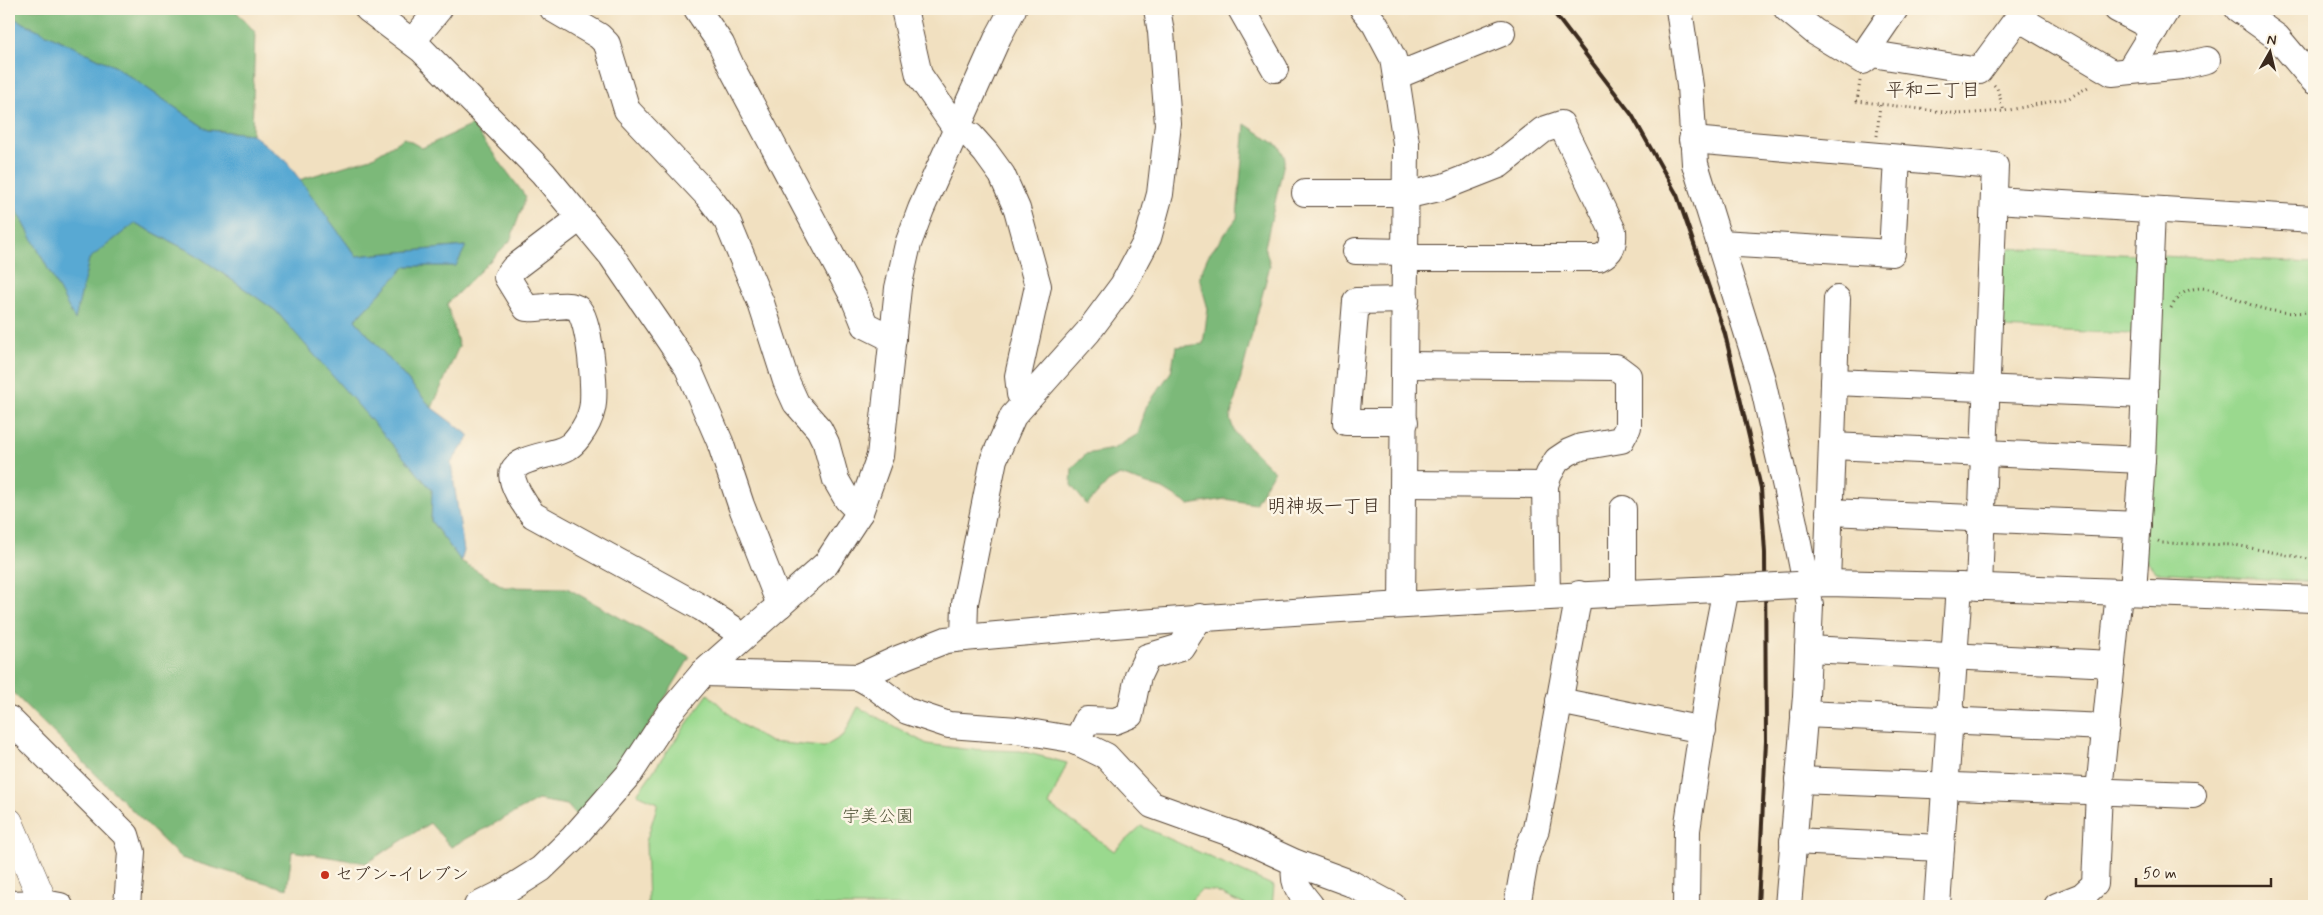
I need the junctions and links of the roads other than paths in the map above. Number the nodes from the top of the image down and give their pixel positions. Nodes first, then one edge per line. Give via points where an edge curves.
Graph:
1 (368, 9) edge
2 (439, 9) edge
3 (553, 9) edge
4 (697, 9) edge
5 (904, 9) edge
6 (1013, 9) edge
7 (1157, 9) edge
8 (1241, 9) edge
9 (1363, 9) edge
10 (1678, 9) edge
11 (1787, 9) edge
12 (1895, 9) edge
13 (2117, 9) edge
14 (2238, 9) edge
15 (2026, 16) edge
16 (2161, 19) edge
17 (1502, 33) dead end
18 (412, 42) junction
19 (1868, 57) junction
20 (2207, 60) dead end
21 (1275, 69) dead end
22 (2120, 72) junction
23 (1396, 76) junction
24 (2314, 81) edge
25 (957, 130) junction
26 (1692, 140) junction
27 (1886, 157) junction
28 (1305, 193) dead end
29 (1406, 193) junction
30 (1995, 200) junction
31 (2152, 210) junction
32 (580, 218) junction
33 (2314, 219) edge
34 (1720, 243) junction
35 (1356, 251) dead end
36 (1406, 255) junction
37 (1837, 299) dead end
38 (1406, 300) junction
39 (893, 339) junction
40 (1406, 366) junction
41 (1834, 382) junction
42 (1987, 390) junction
43 (2145, 395) junction
44 (1024, 403) junction
45 (1405, 422) junction
46 (1832, 446) junction
47 (1984, 454) junction
48 (2142, 460) junction
49 (1404, 484) junction
50 (1544, 485) junction
51 (1623, 509) dead end
52 (860, 512) junction
53 (1829, 512) junction
54 (1982, 518) junction
55 (2147, 530) junction
56 (1810, 584) junction
57 (1969, 586) junction
58 (1733, 588) junction
59 (1623, 592) junction
60 (2126, 592) junction
61 (1579, 594) junction
62 (1547, 596) junction
63 (2314, 599) edge
64 (780, 605) junction
65 (1402, 605) junction
66 (1200, 617) junction
67 (740, 638) junction
68 (964, 638) junction
69 (1808, 649) junction
70 (1955, 655) junction
71 (2112, 664) junction
72 (703, 673) junction
73 (859, 678) junction
74 (1559, 701) junction
75 (1804, 714) junction
76 (9, 719) edge
77 (1950, 720) junction
78 (2106, 727) junction
79 (1703, 730) junction
80 (1076, 742) junction
81 (1798, 780) junction
82 (1946, 786) junction
83 (2099, 791) junction
84 (2193, 795) dead end
85 (9, 822) edge
86 (1793, 841) junction
87 (1941, 848) junction
88 (1296, 863) junction
89 (9, 904) edge
90 (50, 905) edge
91 (127, 906) edge
92 (477, 906) edge
93 (1311, 906) edge
94 (1393, 906) edge
95 (1518, 906) edge
96 (1686, 906) edge
97 (1788, 906) edge
98 (1937, 906) edge
99 (2057, 906) edge

1 - 18 street
2 - 18 street
3 - 52 street via 607,44 627,110 708,196 727,221 761,303 796,403 819,429 826,442 836,480 846,499
4 - 39 street via 721,44 854,298 865,326
5 - 25 street via 918,75
6 - 25 street
7 - 44 street via 1168,124 1160,194 1148,238 1123,285 1088,332
8 - 21 street
9 - 23 street via 1375,24 1392,58
10 - 26 street via 1690,86
11 - 19 street via 1814,32
12 - 19 street via 1869,47
13 - 16 street
14 - 24 street via 2277,37
15 - 19 street via 2015,22 1979,71
15 - 22 street
16 - 22 street
17 - 23 street
18 - 32 street via 543,173
20 - 22 street via 2182,66
23 - 29 street via 1406,143
25 - 39 street via 908,244 898,288
25 - 44 street via 971,136 1002,175 1017,209 1034,266 1038,286 1018,376
26 - 27 street
26 - 34 street via 1695,164
27 - 30 street via 1995,166
27 - 34 street via 1892,252
28 - 29 street
29 - 36 street
29 - 36 street via 1443,187 1499,165 1543,130 1562,124 1613,231 1614,243 1608,254 1599,258
30 - 31 street
30 - 42 street
31 - 33 street
31 - 43 street
32 - 64 street via 611,255 688,368 720,442
32 - 67 street via 514,268 507,277 526,308 569,305 578,309 586,319 593,386 588,423 568,447 522,462 513,470 512,476 521,500 532,515 702,608 732,628
34 - 56 street via 1764,388
35 - 36 street
36 - 38 street
37 - 41 street
38 - 40 street
38 - 45 street via 1356,301 1346,422
39 - 52 street via 880,456
40 - 45 street
40 - 50 street via 1616,367 1628,376 1628,428 1621,440 1569,452 1557,460
41 - 42 street
41 - 46 street
42 - 43 street
42 - 47 street
43 - 48 street
44 - 68 street via 1013,416 994,459 965,603
45 - 49 street
46 - 47 street
46 - 53 street
47 - 48 street
47 - 54 street
48 - 55 street
49 - 50 street
49 - 65 street
50 - 62 street
51 - 59 street
52 - 64 street via 826,564
53 - 54 street
53 - 56 street
54 - 55 street
54 - 57 street
55 - 60 street
56 - 57 street
56 - 58 street, bridge
56 - 69 street
57 - 60 street
57 - 70 street
58 - 59 street
58 - 79 street via 1714,650
59 - 61 street
60 - 63 street
60 - 71 street
61 - 62 street
61 - 74 street
62 - 65 street
64 - 67 street
65 - 66 street
66 - 68 street
66 - 80 street via 1181,647 1146,658 1138,676 1130,715 1115,721 1087,720
67 - 72 street
68 - 73 street via 946,640 909,654
69 - 70 street
69 - 75 street
70 - 71 street
70 - 77 street
71 - 78 street
72 - 73 street
72 - 92 street via 670,712 630,773 573,838 541,869
73 - 80 street via 907,710 949,725 1017,730
74 - 79 street
74 - 95 street via 1536,829 1526,855
75 - 77 street
75 - 81 street
76 - 91 street via 126,836 131,852
77 - 78 street
77 - 82 street
78 - 83 street
79 - 96 street via 1687,830
80 - 88 street via 1106,756 1152,805 1233,834
81 - 82 street
81 - 86 street
82 - 83 street
82 - 87 street
83 - 84 street
83 - 99 street via 2095,884 2082,896
85 - 90 main road
86 - 87 street
86 - 97 street
87 - 98 street
88 - 93 street via 1293,875 1296,887
88 - 94 street via 1350,883
89 - 90 street

